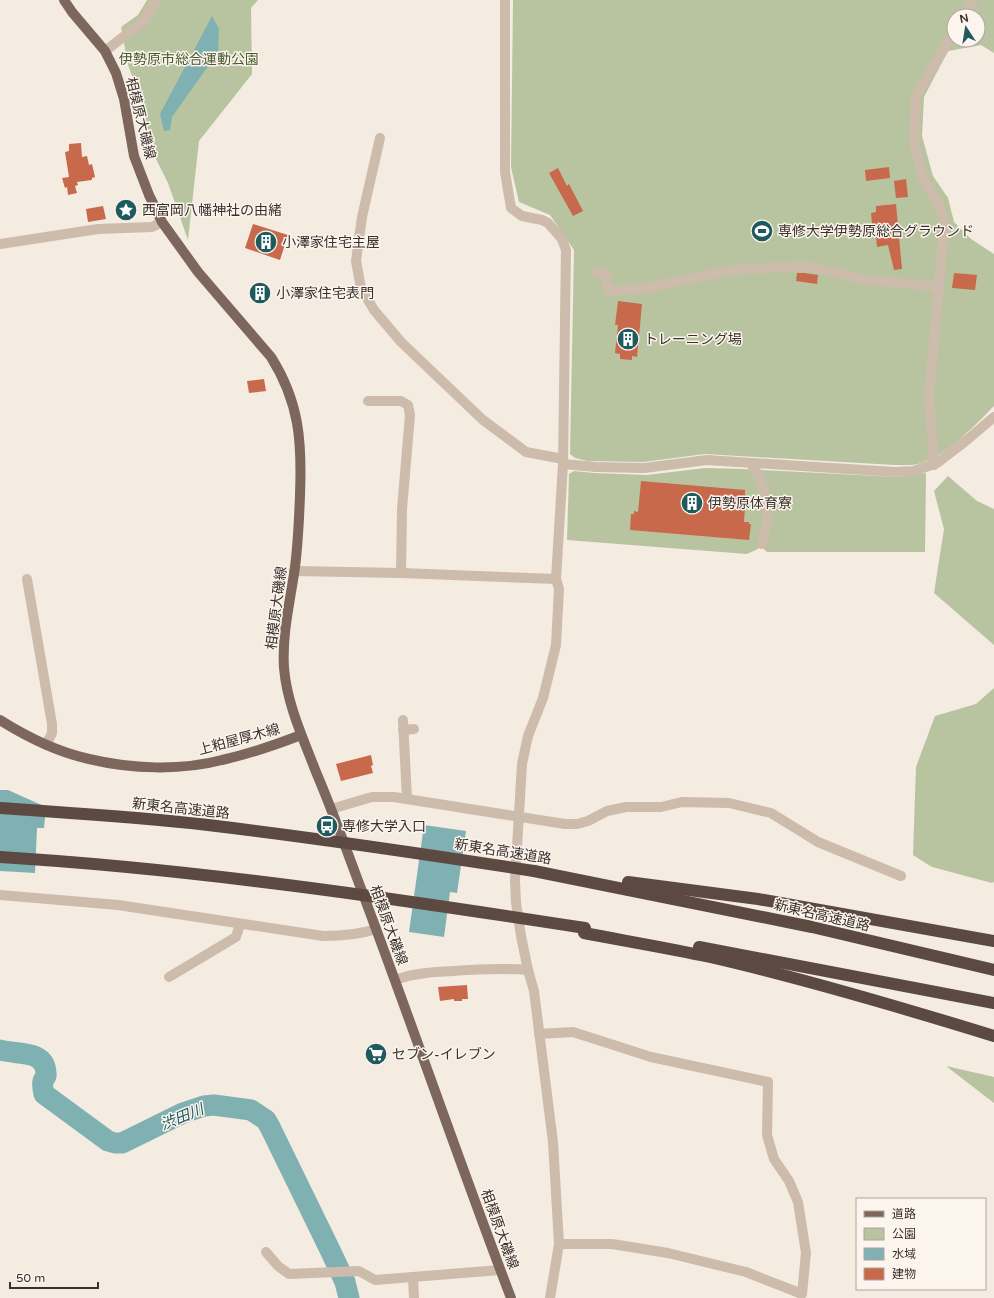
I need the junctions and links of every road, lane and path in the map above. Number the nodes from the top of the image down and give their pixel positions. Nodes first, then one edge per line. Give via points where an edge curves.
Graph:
1 (64, 0) edge
2 (156, 0) edge
3 (505, 0) edge
4 (946, 45) edge
5 (105, 51) junction
6 (380, 138) dead end
7 (162, 222) junction
8 (0, 244) edge
9 (596, 273) dead end
10 (939, 287) junction
11 (368, 401) dead end
12 (994, 417) edge
13 (563, 462) junction
14 (751, 463) junction
15 (934, 465) junction
16 (762, 544) dead end
17 (294, 571) junction
18 (401, 573) junction
19 (556, 579) junction
20 (27, 580) dead end
21 (0, 720) edge
22 (407, 726) dead end
23 (301, 736) junction
24 (46, 745) junction
25 (407, 799) junction
26 (0, 808) edge
27 (331, 809) junction
28 (519, 817) junction
29 (0, 857) edge
30 (901, 876) dead end
31 (594, 880) junction
32 (0, 895) edge
33 (240, 924) junction
34 (376, 929) junction
35 (585, 930) junction
36 (994, 941) edge
37 (528, 970) junction
38 (994, 970) edge
39 (169, 977) dead end
40 (395, 980) junction
41 (994, 1003) edge
42 (539, 1034) junction
43 (994, 1036) edge
44 (559, 1244) junction
45 (266, 1252) dead end
46 (500, 1270) junction
47 (414, 1277) junction
48 (806, 1296) edge
49 (414, 1298) edge
50 (511, 1298) edge
51 (550, 1298) edge

1 - 5 main road, 相模原大磯線
2 - 5 street via 144,21
3 - 13 street via 505,172 511,208 522,216 548,223 562,239 566,250
4 - 10 street via 916,96 914,143 924,180 938,202 944,220
5 - 7 main road, 相模原大磯線 via 116,73 124,99 134,156
6 - 13 street via 362,217 356,261 361,288 374,310 401,342 483,420 526,452
7 - 8 street via 152,226 98,229
7 - 17 main road, 相模原大磯線 via 198,272 271,357 291,397 299,431 301,459 298,541
9 - 10 street via 606,274 608,291 641,289 732,270 806,266 867,280
10 - 15 street via 929,396
11 - 18 street via 401,401 408,405 410,415 402,509
12 - 15 street
13 - 14 street via 596,467 644,468 707,460
13 - 19 street
14 - 15 street via 895,472 914,471
14 - 16 street via 764,487 768,510
17 - 18 street
17 - 23 main road, 相模原大磯線 via 283,645 284,671
18 - 19 street
19 - 28 street via 560,589 556,645 543,698 528,736 522,764
20 - 24 street via 52,724 52,733
21 - 24 main road, 上粕屋厚木線
22 - 25 street
23 - 24 main road, 上粕屋厚木線 via 222,760 184,766 151,767 107,762 88,759
23 - 27 main road, 相模原大磯線
25 - 27 street via 372,797
25 - 28 street
26 - 31 highway, 新東名高速道路, bridge via 206,825 372,846
27 - 34 main road, 相模原大磯線
28 - 30 street via 577,824 607,811 626,807 661,808 682,802 729,803 771,813 818,842
28 - 37 street via 516,903
29 - 35 highway, bridge via 179,872 325,890 493,913 552,927
31 - 36 highway via 758,898
31 - 38 highway, 新東名高速道路
32 - 33 street via 118,905
33 - 34 street via 323,936 344,936
33 - 39 street via 236,937
34 - 40 main road, 相模原大磯線
35 - 41 highway via 754,957
35 - 43 highway via 754,968
37 - 40 street via 490,968 422,973
37 - 42 street via 534,991
40 - 46 main road, 相模原大磯線
42 - 44 street via 553,1142
42 - 48 street via 573,1032 651,1057 768,1082 767,1135 774,1159 789,1181 798,1202 806,1253
44 - 48 street via 612,1244 668,1253 746,1272
44 - 51 street
45 - 47 street via 289,1274 359,1271 376,1280
46 - 47 street
46 - 50 main road, 相模原大磯線
47 - 49 street

